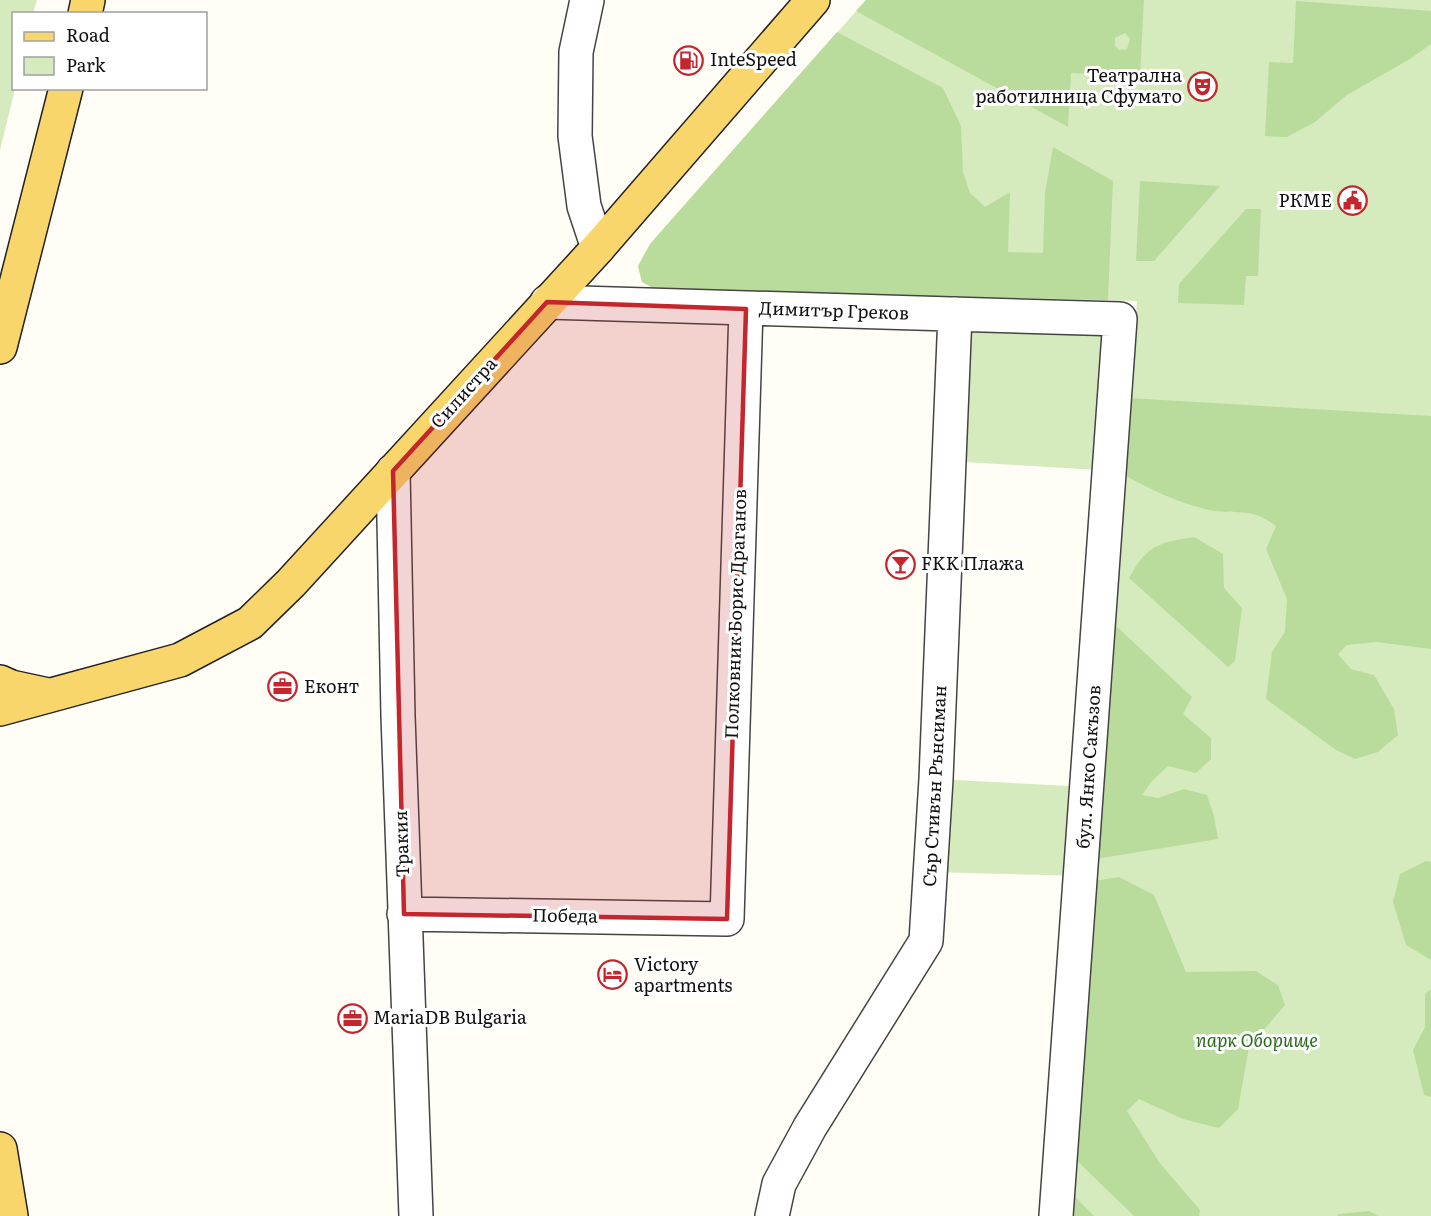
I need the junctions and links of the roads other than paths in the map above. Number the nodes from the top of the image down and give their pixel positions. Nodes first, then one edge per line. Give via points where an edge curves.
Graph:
1 (587, 0) edge
2 (813, 0) edge
3 (65, 90) edge
4 (597, 248) junction
5 (547, 302) junction
6 (746, 309) junction
7 (955, 314) junction
8 (1120, 319) joint
9 (0, 347) edge
10 (393, 471) junction
11 (0, 682) edge
12 (53, 696) junction
13 (0, 709) edge
14 (404, 914) junction
15 (727, 919) joint
16 (0, 1149) edge
17 (11, 1216) edge
18 (416, 1216) edge
19 (772, 1216) edge
20 (1056, 1216) edge

1 - 4 street via 576,52 575,136 584,206
2 - 4 main road, Силистра
3 - 9 main road
4 - 5 main road, Силистра
5 - 6 street, Димитър Греков
5 - 10 main road, Силистра
6 - 7 street, Димитър Греков
6 - 15 street, Полковник Борис Драганов
7 - 8 street, Димитър Греков
7 - 19 street, Сър Стивън Рънсиман via 926,941 810,1127 779,1184
8 - 20 street, бул. Янко Сакъзов
10 - 12 main road, Силистра via 291,584 250,623 180,660
10 - 14 street, Тракия
11 - 12 main road, Силистра
12 - 13 main road, Силистра
14 - 15 street, Победа
14 - 18 street, Тракия
16 - 17 main road

